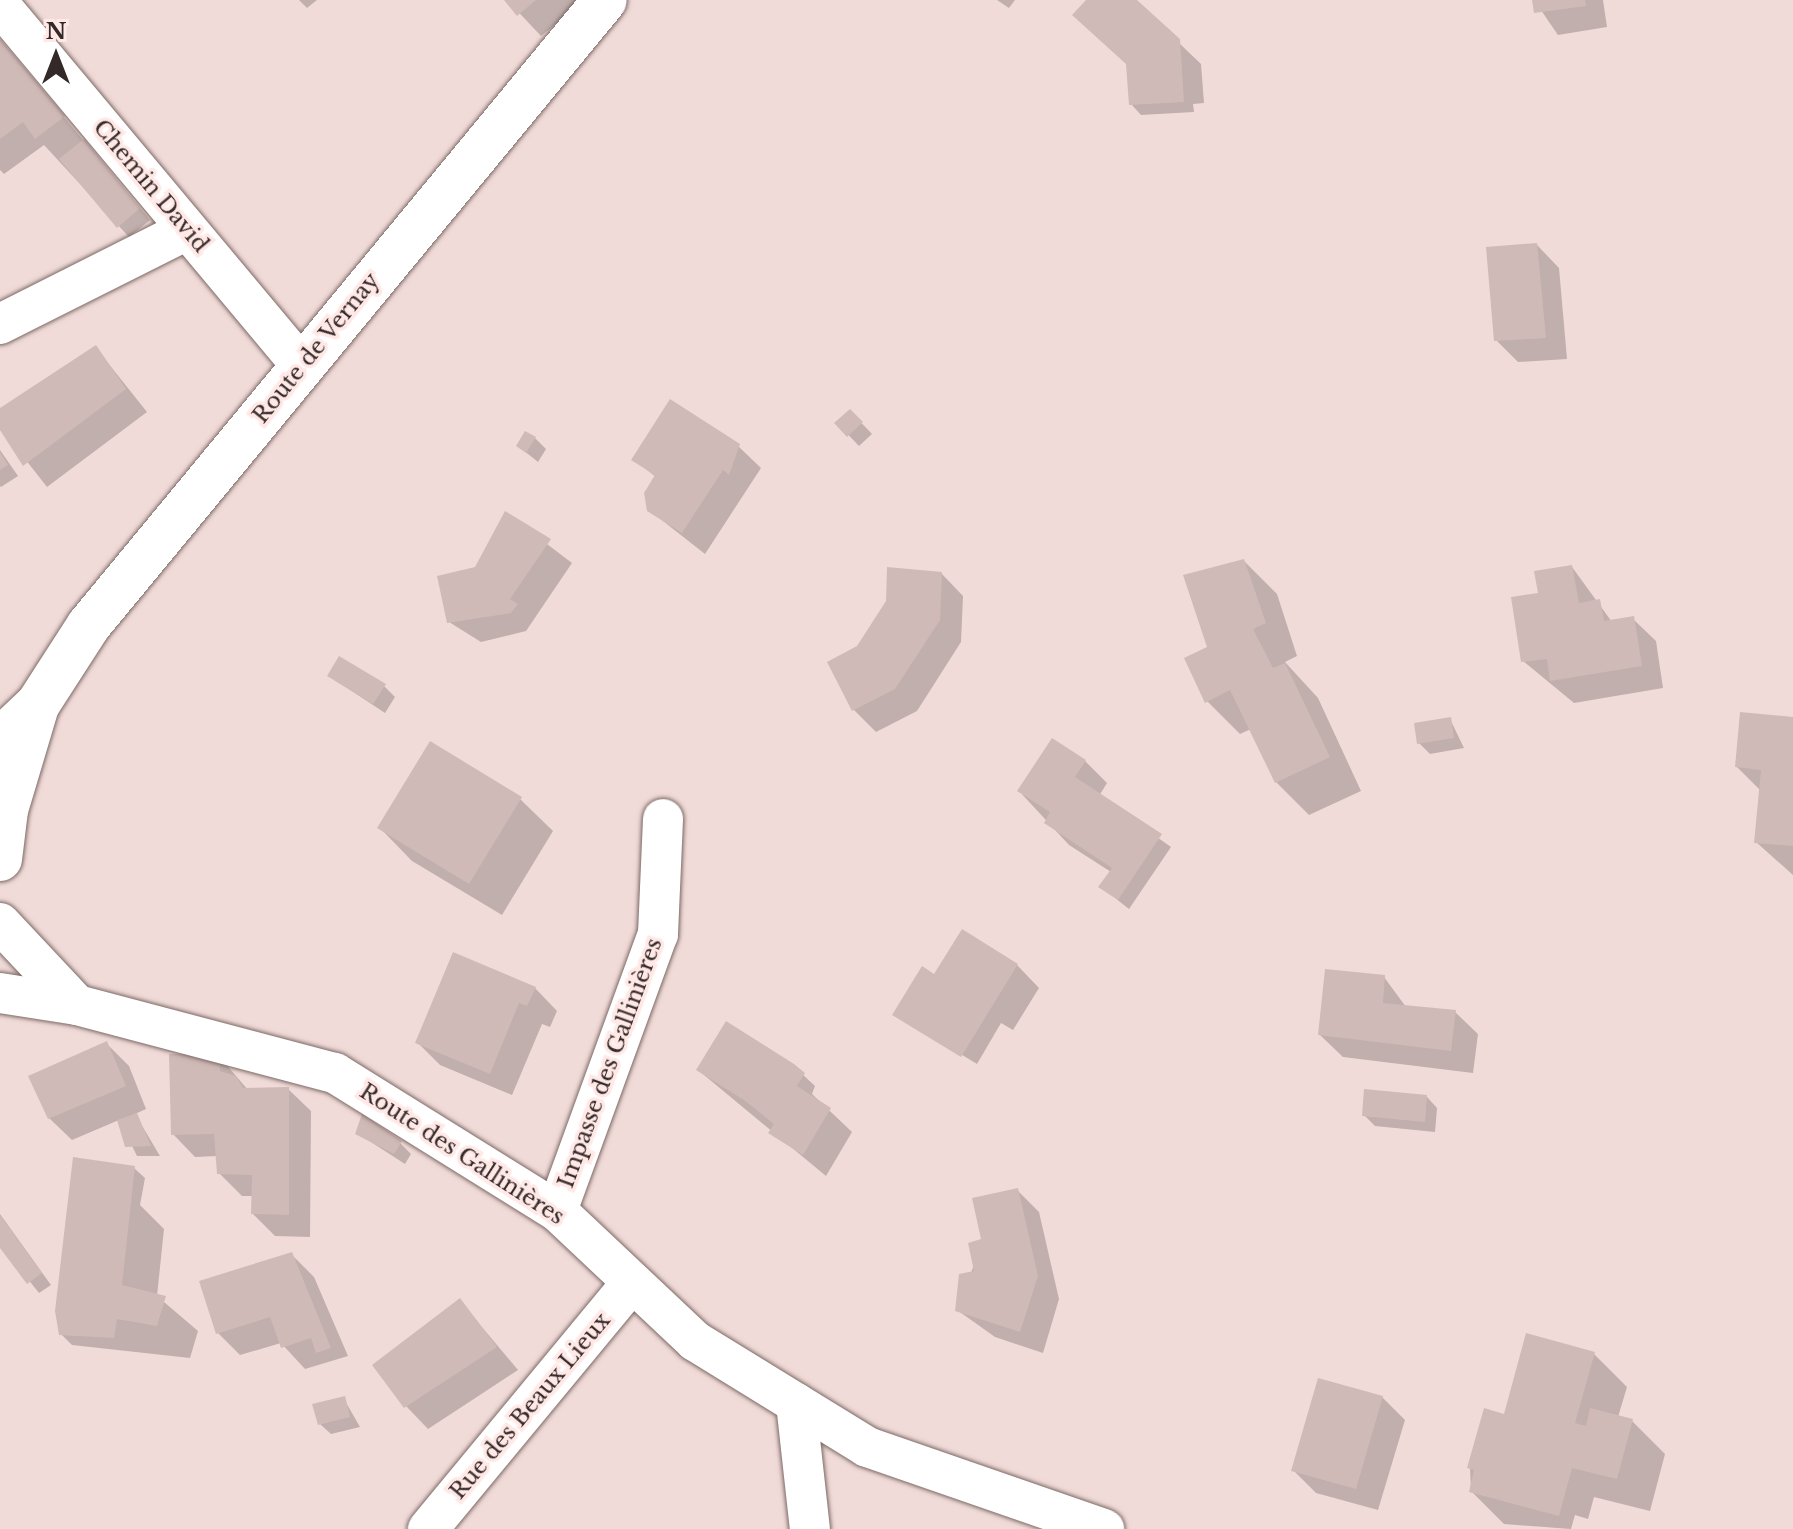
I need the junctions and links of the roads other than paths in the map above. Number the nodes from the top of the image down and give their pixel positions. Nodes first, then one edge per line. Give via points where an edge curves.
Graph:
1 (605, 0) edge
2 (0, 5) edge
3 (187, 230) junction
4 (0, 324) edge
5 (302, 366) junction
6 (38, 704) junction
7 (0, 740) edge
8 (663, 819) dead end
9 (0, 859) edge
10 (0, 923) edge
11 (0, 993) edge
12 (77, 1005) junction
13 (557, 1211) junction
14 (632, 1282) junction
15 (796, 1403) junction
16 (428, 1529) edge
17 (810, 1529) edge
18 (1104, 1529) edge

1 - 5 street, Route de Vernay
2 - 3 street, Chemin David
3 - 4 street
3 - 5 street, Chemin David
5 - 6 street, Route de Vernay via 89,625
6 - 7 street, Route de Vernay
6 - 9 street, Route de Vernay via 6,810
8 - 13 street, Impasse des Gallinières via 658,934
10 - 12 street
11 - 12 street, Route des Gallinières
12 - 13 street, Route des Gallinières via 335,1073
13 - 14 street, Route des Gallinières
14 - 15 street, Route des Gallinières via 695,1341
14 - 16 street, Rue des Beaux Lieux
15 - 17 street
15 - 18 street, Route des Gallinières via 867,1447

